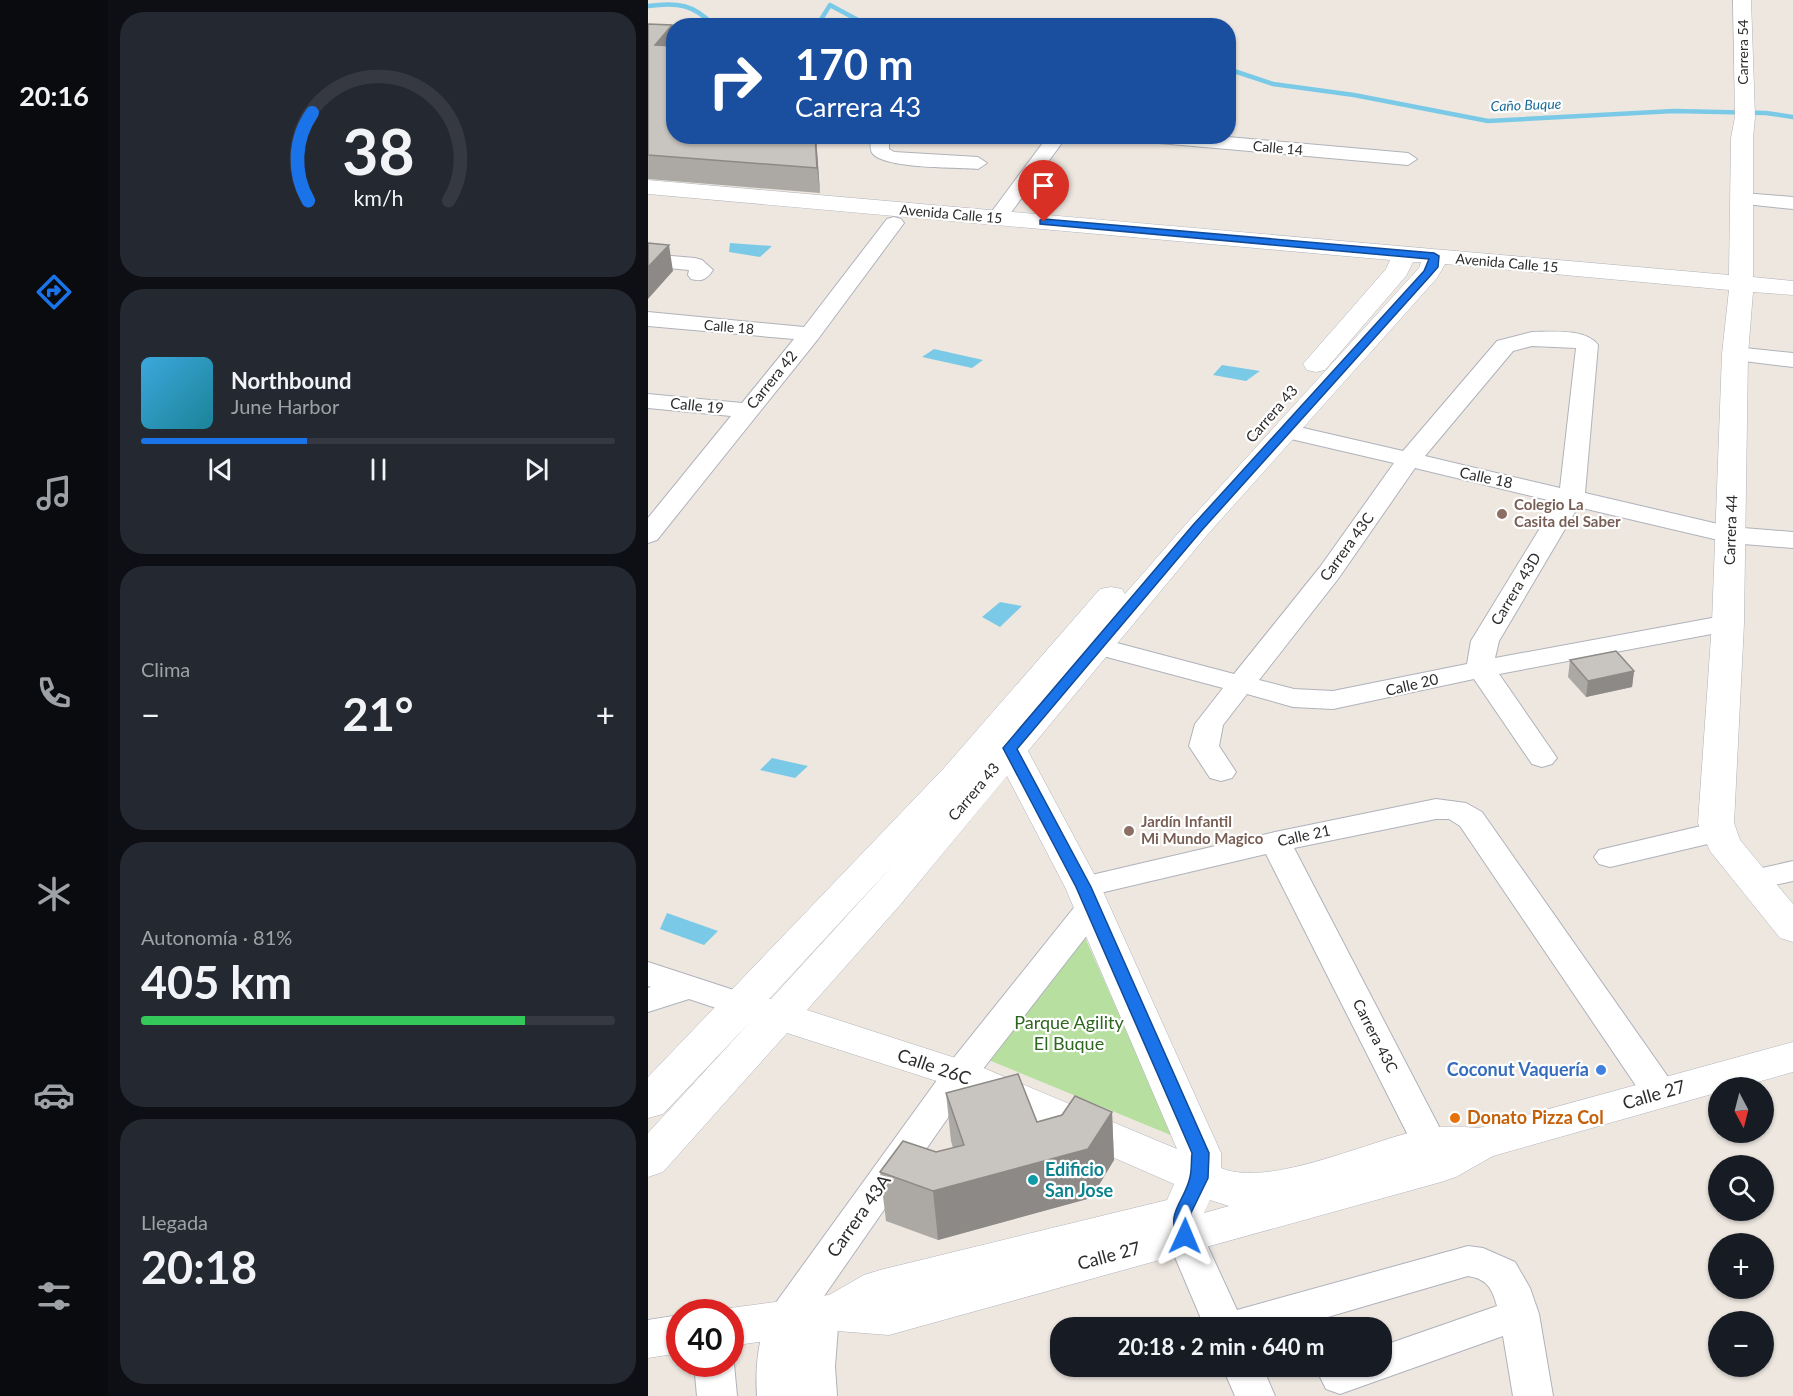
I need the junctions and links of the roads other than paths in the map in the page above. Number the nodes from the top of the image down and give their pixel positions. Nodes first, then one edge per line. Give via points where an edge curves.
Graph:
1 (1742, 0) edge
2 (1744, 111) joint
3 (879, 144) edge
4 (1052, 144) edge
5 (1236, 144) edge
6 (1408, 159) dead end
7 (978, 163) dead end
8 (648, 187) edge
9 (1743, 199) junction
10 (1793, 203) edge
11 (648, 204) edge
12 (997, 218) junction
13 (894, 224) junction
14 (648, 260) edge
15 (1416, 263) junction
16 (698, 275) dead end
17 (1793, 288) edge
18 (1740, 291) junction
19 (1793, 303) edge
20 (648, 319) edge
21 (810, 334) junction
22 (1526, 339) joint
23 (1736, 354) junction
24 (1793, 360) edge
25 (648, 401) edge
26 (747, 411) junction
27 (1286, 431) junction
28 (1408, 461) junction
29 (1572, 496) junction
30 (648, 497) edge
31 (676, 500) junction
32 (648, 535) edge
33 (1731, 535) junction
34 (1793, 540) edge
35 (1728, 623) junction
36 (1098, 646) junction
37 (1481, 669) junction
38 (1240, 682) junction
39 (1010, 748) junction
40 (1542, 758) dead end
41 (1221, 772) dead end
42 (1718, 832) junction
43 (1275, 842) junction
44 (1610, 857) dead end
45 (1793, 871) edge
46 (1751, 880) junction
47 (1087, 898) junction
48 (1793, 929) edge
49 (648, 975) edge
50 (690, 987) junction
51 (648, 1000) edge
52 (740, 1004) junction
53 (780, 1015) junction
54 (1793, 1057) edge
55 (960, 1074) junction
56 (1660, 1093) junction
57 (648, 1103) edge
58 (1435, 1155) junction
59 (648, 1161) edge
60 (1246, 1193) joint
61 (1189, 1209) junction
62 (1519, 1314) junction
63 (814, 1315) junction
64 (1222, 1317) edge
65 (1271, 1317) edge
66 (744, 1325) edge
67 (666, 1336) edge
68 (648, 1338) edge
69 (1392, 1359) edge
70 (715, 1377) edge
71 (1247, 1377) edge
72 (717, 1396) edge
73 (777, 1396) edge
74 (817, 1396) edge
75 (1255, 1396) edge
76 (1533, 1396) edge

1 - 2 street, Carrera 54
2 - 9 street, Carrera 44
3 - 7 street via 879,151 889,156
4 - 12 street
5 - 6 street, Calle 14
8 - 12 street, Avenida Calle 15
9 - 10 street
9 - 18 street, Carrera 44
11 - 13 street, Avenida Calle 15
12 - 15 street, Avenida Calle 15
13 - 15 street, Avenida Calle 15
13 - 21 street, Carrera 42
14 - 16 street via 695,264 703,270
15 - 18 street, Avenida Calle 15
15 - 27 street, Carrera 43
15 - 52 street, Carrera 43 via 956,776
17 - 18 street, Avenida Calle 15
18 - 19 street, Avenida Calle 15
18 - 23 street, Carrera 44
20 - 21 street, Calle 18
21 - 26 street, Carrera 42
22 - 28 street, Carrera 43C via 1505,346
22 - 29 street, Carrera 43D via 1580,341 1587,345
23 - 24 street
23 - 33 street, Carrera 44
25 - 26 street, Calle 19
26 - 31 street, Carrera 42
27 - 28 street, Calle 18
27 - 36 street, Carrera 43 via 1197,528
28 - 29 street, Calle 18
28 - 38 street, Carrera 43C via 1329,573
29 - 33 street, Calle 18
29 - 37 street, Carrera 43D via 1485,641
30 - 31 street
31 - 32 street, Carrera 42
33 - 34 street, Calle 18
33 - 35 street, Carrera 44
35 - 37 street, Calle 20
35 - 42 street, Carrera 44
36 - 38 street, Calle 20
36 - 39 street, Carrera 43
37 - 38 street, Calle 20 via 1333,699 1293,698
37 - 40 street
38 - 41 street, Carrera 43C via 1209,724 1204,739 1204,746
39 - 47 street
39 - 53 street, Carrera 43 via 887,896
42 - 44 street
42 - 46 street
43 - 47 street, Calle 21
43 - 56 street, Calle 21 via 1436,809 1455,810 1471,819
43 - 58 street, Carrera 43C
45 - 46 street
46 - 48 street
47 - 55 street, Carrera 43A
47 - 61 street via 1200,1153
49 - 50 street, Calle 26C
50 - 51 street
50 - 52 street, Calle 26C
52 - 53 street, Calle 26C
52 - 57 street, Carrera 43
53 - 55 street, Calle 26C
53 - 59 street, Carrera 43
54 - 56 street, Calle 27
55 - 61 street, Calle 26C
55 - 63 street, Carrera 43A
56 - 58 street, Calle 27
58 - 60 street, Calle 27
58 - 61 street, Calle 27
60 - 61 street, Calle 26C via 1230,1190
61 - 63 street, Calle 27 via 880,1288
61 - 64 street
62 - 65 street via 1506,1277 1492,1265 1468,1261
62 - 69 street
62 - 76 street
63 - 66 street, Calle 27
63 - 73 street, Carrera 43A via 775,1364
63 - 74 street
67 - 68 street
70 - 72 street
71 - 75 street

